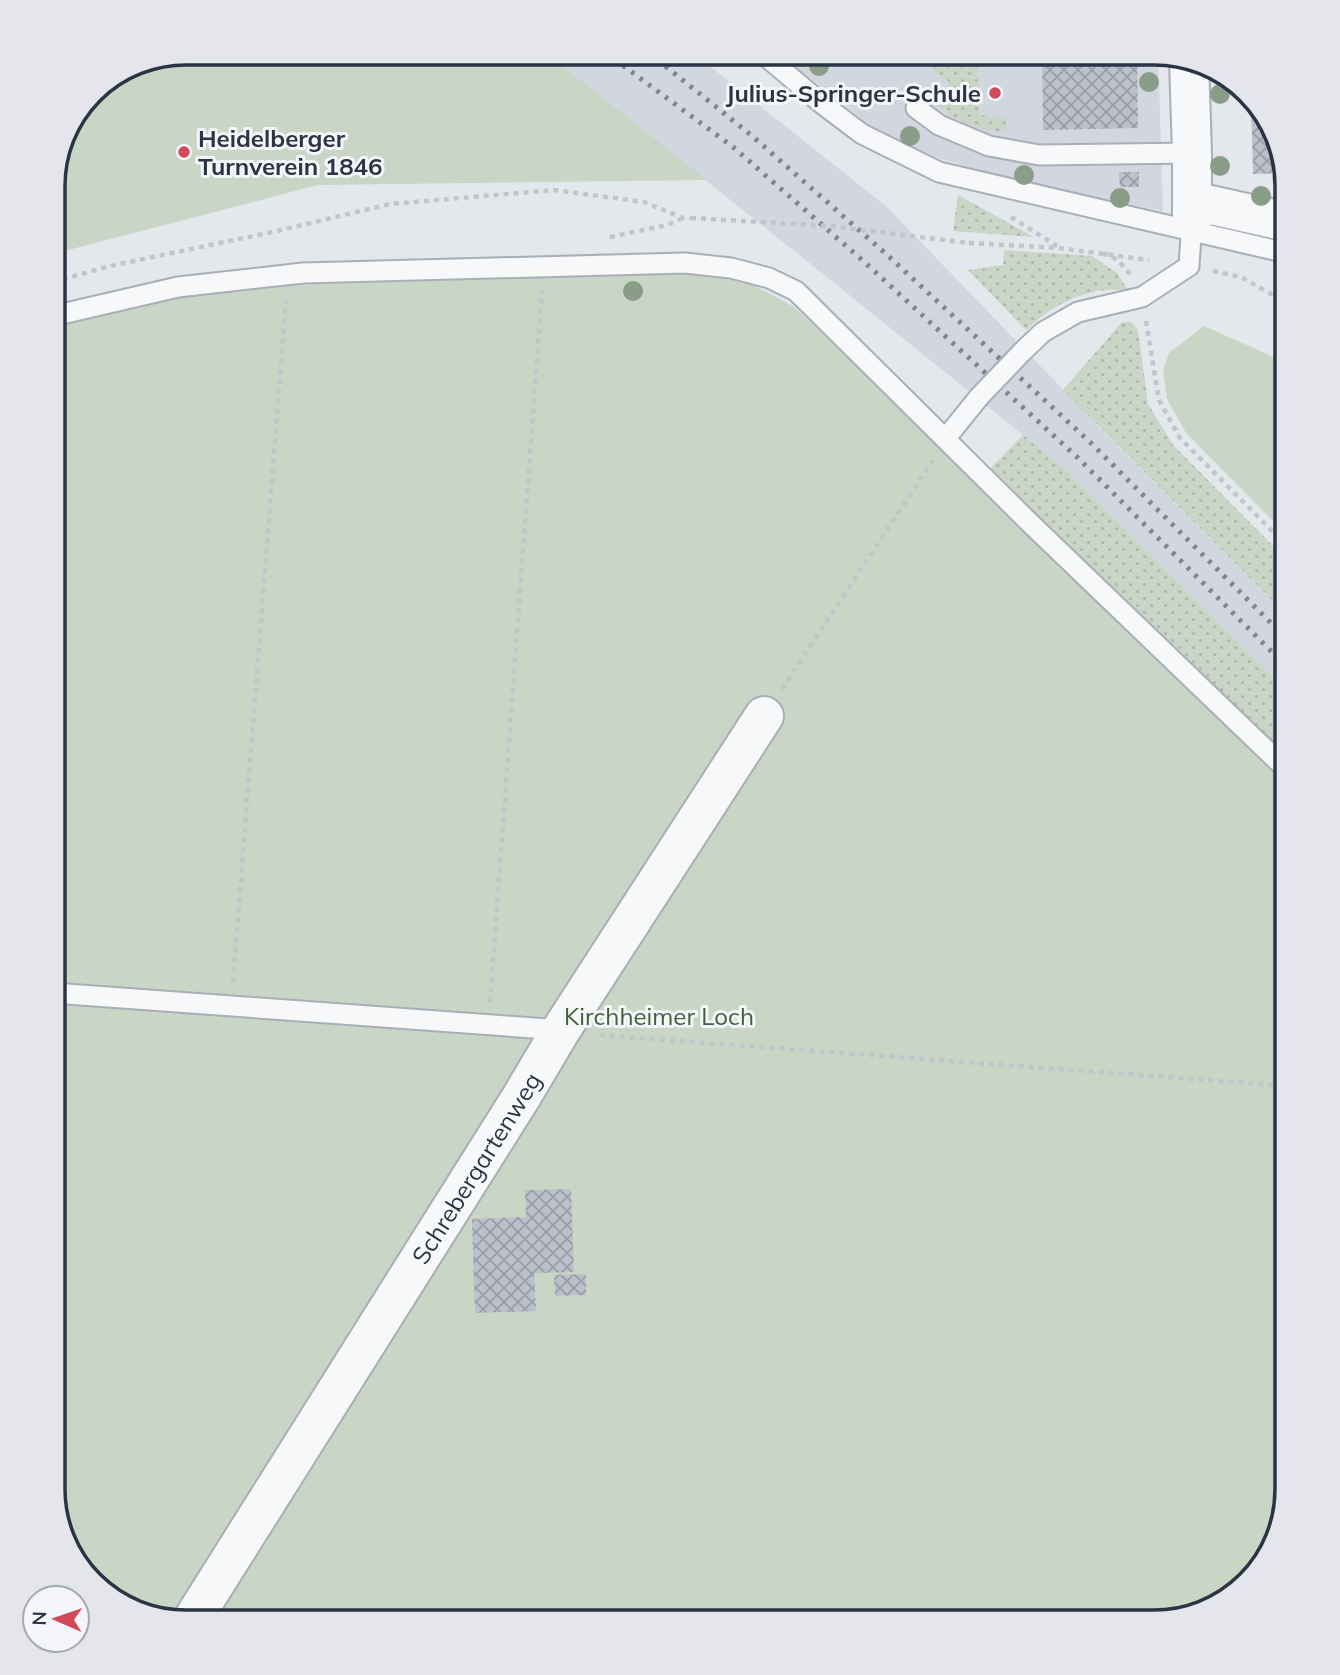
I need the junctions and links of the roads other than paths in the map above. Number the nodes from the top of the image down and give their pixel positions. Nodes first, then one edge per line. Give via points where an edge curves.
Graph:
1 (776, 65) edge
2 (1189, 70) edge
3 (916, 108) dead end
4 (1192, 153) junction
5 (1192, 217) junction
6 (1275, 221) edge
7 (1275, 248) edge
8 (65, 313) edge
9 (946, 438) junction
10 (764, 716) road end
11 (1275, 758) edge
12 (65, 994) edge
13 (561, 1030) junction
14 (199, 1610) edge

1 - 5 lane via 862,134 939,172
2 - 4 street
3 - 4 lane via 939,125 989,146 1039,155
4 - 5 street
5 - 6 street
5 - 7 lane
5 - 9 lane, bridge via 1189,266 1142,297 1078,312 1043,332
8 - 9 lane via 178,287 288,275 685,263 731,268 796,291
9 - 11 lane
10 - 13 street, Schrebergartenweg
12 - 13 lane
13 - 14 street, Schrebergartenweg

